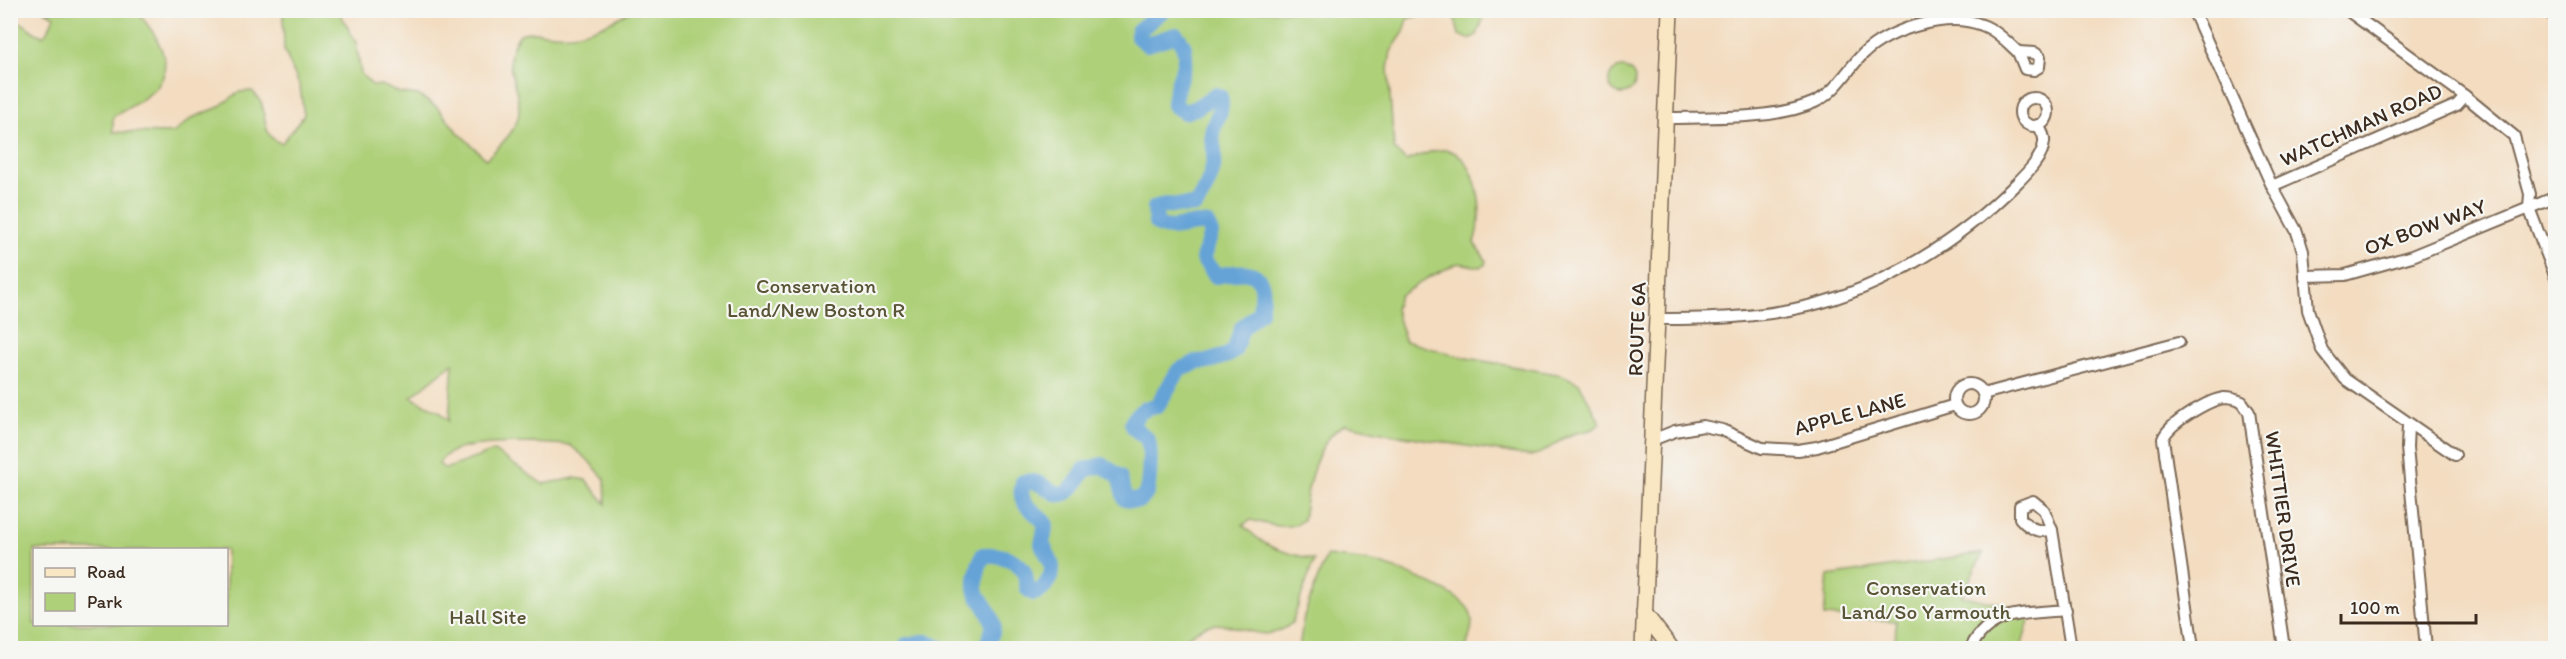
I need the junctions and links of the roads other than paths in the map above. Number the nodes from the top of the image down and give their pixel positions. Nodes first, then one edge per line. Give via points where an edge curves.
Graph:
1 (1670, 10) edge
2 (2193, 10) edge
3 (2348, 10) edge
4 (2544, 10) edge
5 (2556, 17) edge
6 (2018, 52) dead end
7 (2465, 96) junction
8 (1666, 118) junction
9 (2038, 125) dead end
10 (2272, 186) junction
11 (2556, 197) edge
12 (2529, 208) junction
13 (2305, 276) junction
14 (2556, 278) edge
15 (1659, 320) junction
16 (2179, 342) dead end
17 (1983, 394) junction
18 (1955, 405) junction
19 (2408, 425) junction
20 (1652, 440) junction
21 (2455, 455) dead end
22 (2052, 530) dead end
23 (2066, 610) junction
24 (1644, 614) junction
25 (1643, 648) edge
26 (1671, 648) edge
27 (1971, 648) edge
28 (2071, 648) edge
29 (2193, 648) edge
30 (2284, 648) edge
31 (2426, 648) edge

1 - 8 main road, ROUTE 6A
2 - 10 street
3 - 7 street
4 - 5 street
6 - 8 street via 2002,37 1976,23 1955,20 1923,24 1880,41 1860,57 1830,93 1816,101 1782,111
7 - 10 street, WATCHMAN ROAD via 2457,105
7 - 12 street via 2514,136 2530,194
8 - 15 main road, ROUTE 6A
9 - 15 street via 2045,141 2041,153 2021,179 1947,242 1892,273 1809,306 1763,314
10 - 13 street via 2299,238
11 - 12 street, OX BOW WAY
12 - 13 street, OX BOW WAY via 2412,256 2359,272
12 - 14 street
13 - 19 street via 2312,326 2330,362 2345,379
15 - 20 main road, ROUTE 6A
16 - 17 street
17 - 18 street, APPLE LANE via 1983,404 1976,411 1966,413
17 - 18 street via 1972,384 1963,385 1954,395
18 - 20 street, APPLE LANE via 1798,450 1762,448 1714,427 1675,430
19 - 21 street
19 - 31 street
20 - 24 main road, ROUTE 6A
22 - 23 street
23 - 27 street via 2000,618 1984,628
23 - 28 street
24 - 25 main road, ROUTE 6A
24 - 26 main road
29 - 30 street, WHITTIER DRIVE via 2163,439 2169,428 2218,400 2229,398 2240,401 2249,412

